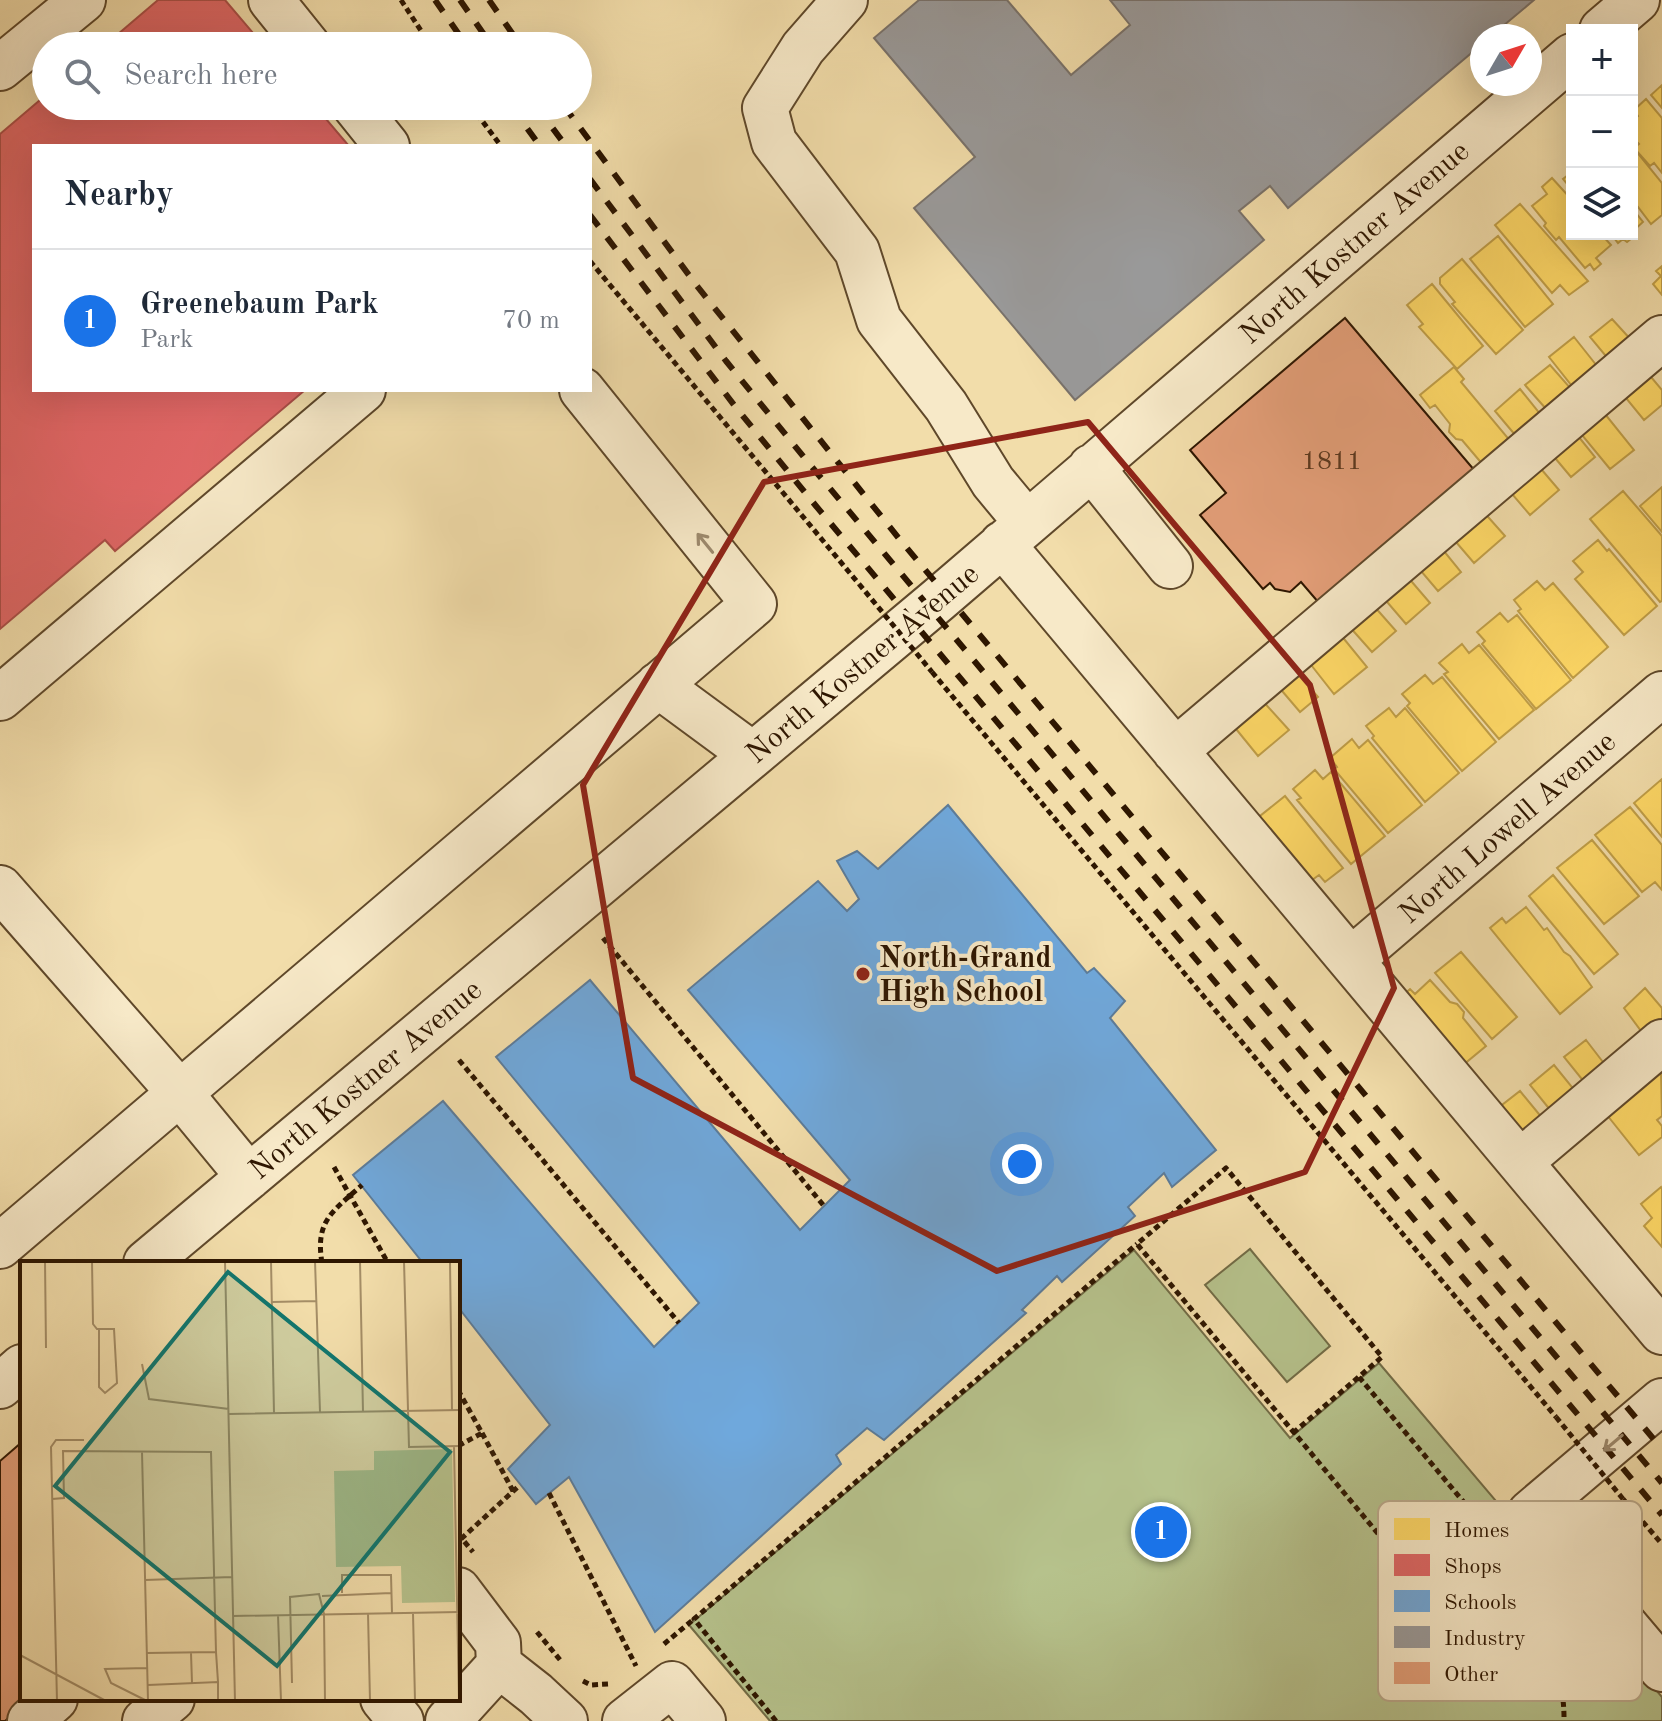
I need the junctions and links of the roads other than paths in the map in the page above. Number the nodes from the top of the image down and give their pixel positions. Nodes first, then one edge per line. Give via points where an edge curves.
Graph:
1 (83, 0) edge
2 (271, 0) edge
3 (845, 0) edge
4 (1637, 0) edge
5 (1609, 24) edge
6 (44, 32) edge
7 (297, 32) edge
8 (32, 42) edge
9 (1566, 61) edge
10 (0, 68) edge
11 (366, 120) edge
12 (385, 144) edge
13 (1662, 338) edge
14 (361, 392) edge
15 (584, 392) edge
16 (1091, 467) junction
17 (1014, 533) junction
18 (1170, 566) dead end
19 (658, 685) junction
20 (1662, 694) edge
21 (0, 698) edge
22 (1175, 751) junction
23 (753, 755) junction
24 (0, 888) edge
25 (1351, 960) junction
26 (1662, 1042) edge
27 (179, 1092) junction
28 (1520, 1162) junction
29 (249, 1177) junction
30 (0, 1246) edge
31 (148, 1261) edge
32 (1662, 1332) edge
33 (20, 1369) edge
34 (0, 1386) edge
35 (1662, 1401) edge
36 (1544, 1501) edge
37 (469, 1576) edge
38 (1642, 1645) edge
39 (499, 1665) junction
40 (1662, 1669) edge
41 (53, 1701) edge
42 (170, 1701) edge
43 (385, 1701) edge
44 (618, 1702) edge
45 (30, 1721) edge
46 (145, 1721) edge
47 (401, 1721) edge
48 (448, 1721) edge
49 (565, 1721) edge
50 (703, 1721) edge

1 - 6 street
2 - 7 street
3 - 17 street via 803,48 765,108 774,142 857,251 879,320 946,406 993,482
4 - 5 street
8 - 10 street
9 - 16 street, North Kostner Avenue
11 - 12 street
13 - 22 street
14 - 21 street
19 -> 15 street via 754,604
16 - 17 street, North Kostner Avenue
16 - 18 street
17 - 22 street
17 - 23 street, North Kostner Avenue
19 - 23 street
19 - 27 street
20 - 25 street, North Lowell Avenue
22 - 25 street
23 - 29 street, North Kostner Avenue
24 - 27 street
25 - 28 street
26 - 28 street
27 - 29 street
27 - 30 street
28 - 32 street
29 - 31 street, North Kostner Avenue
33 - 34 street
35 -> 36 street
37 - 39 street via 498,1643
38 -> 40 street
39 - 48 street
39 - 49 street
41 - 45 street
42 - 46 street
43 - 47 street
44 - 50 street via 672,1684

